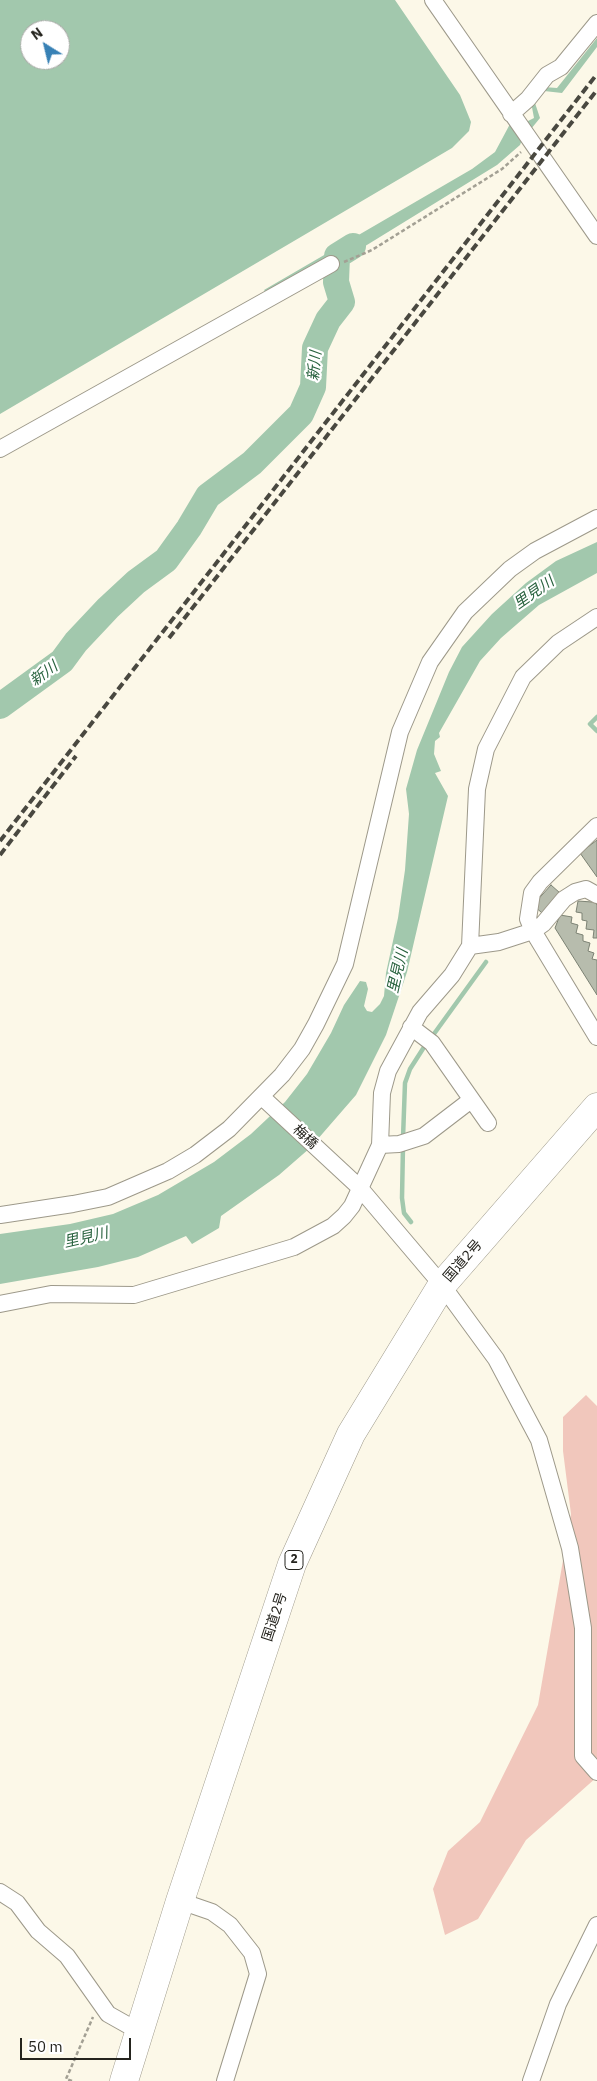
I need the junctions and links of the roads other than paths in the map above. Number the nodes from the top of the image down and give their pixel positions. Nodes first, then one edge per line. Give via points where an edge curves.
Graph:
1 (433, 0) edge
2 (597, 23) edge
3 (511, 114) junction
4 (597, 236) edge
5 (335, 264) road end
6 (0, 448) edge
7 (597, 518) edge
8 (597, 617) edge
9 (597, 826) edge
10 (597, 895) edge
11 (533, 931) junction
12 (470, 946) junction
13 (411, 1027) junction
14 (597, 1037) edge
15 (264, 1098) junction
16 (471, 1100) junction
17 (597, 1107) edge
18 (488, 1123) dead end
19 (380, 1145) junction
20 (354, 1182) junction
21 (0, 1215) edge
22 (442, 1285) junction
23 (0, 1304) edge
24 (597, 1772) edge
25 (0, 1892) edge
26 (180, 1901) junction
27 (597, 1926) edge
28 (140, 2032) junction
29 (124, 2081) edge
30 (225, 2081) edge
31 (531, 2081) edge

1 - 3 street
2 - 3 street via 561,67 547,75 528,100
3 - 4 street
5 - 6 street
7 - 15 street via 535,551 510,569 465,612 430,662 400,732 345,964 302,1049
8 - 12 street via 558,643 524,677 486,749 477,789
9 - 11 street via 532,893 528,919
10 - 11 street via 586,889 575,892
11 - 12 street via 499,942
11 - 14 street
12 - 13 street via 452,975
13 - 16 street via 429,1040
13 - 19 street via 388,1071 382,1093
15 - 20 street, 梅橋
15 - 21 street via 195,1155 139,1185 108,1197
16 - 18 street
16 - 19 street via 424,1136 404,1143
17 - 22 highway, 国道2号 / 2
19 - 20 street
20 - 22 street, 梅橋
20 - 23 street via 352,1206 344,1216 333,1226 294,1247 134,1294 50,1294
22 - 24 street, 梅橋 via 496,1359 539,1440 570,1548 583,1628 583,1756
22 - 26 highway, 国道2号 / 2 via 351,1434 292,1564
25 - 28 street via 17,1903 38,1931 67,1956 108,2014
26 - 28 highway, 国道2号 / 2
26 - 30 street via 212,1912 230,1925 252,1953 258,1974
27 - 31 street via 558,2004
28 - 29 highway, 国道2号 / 2

